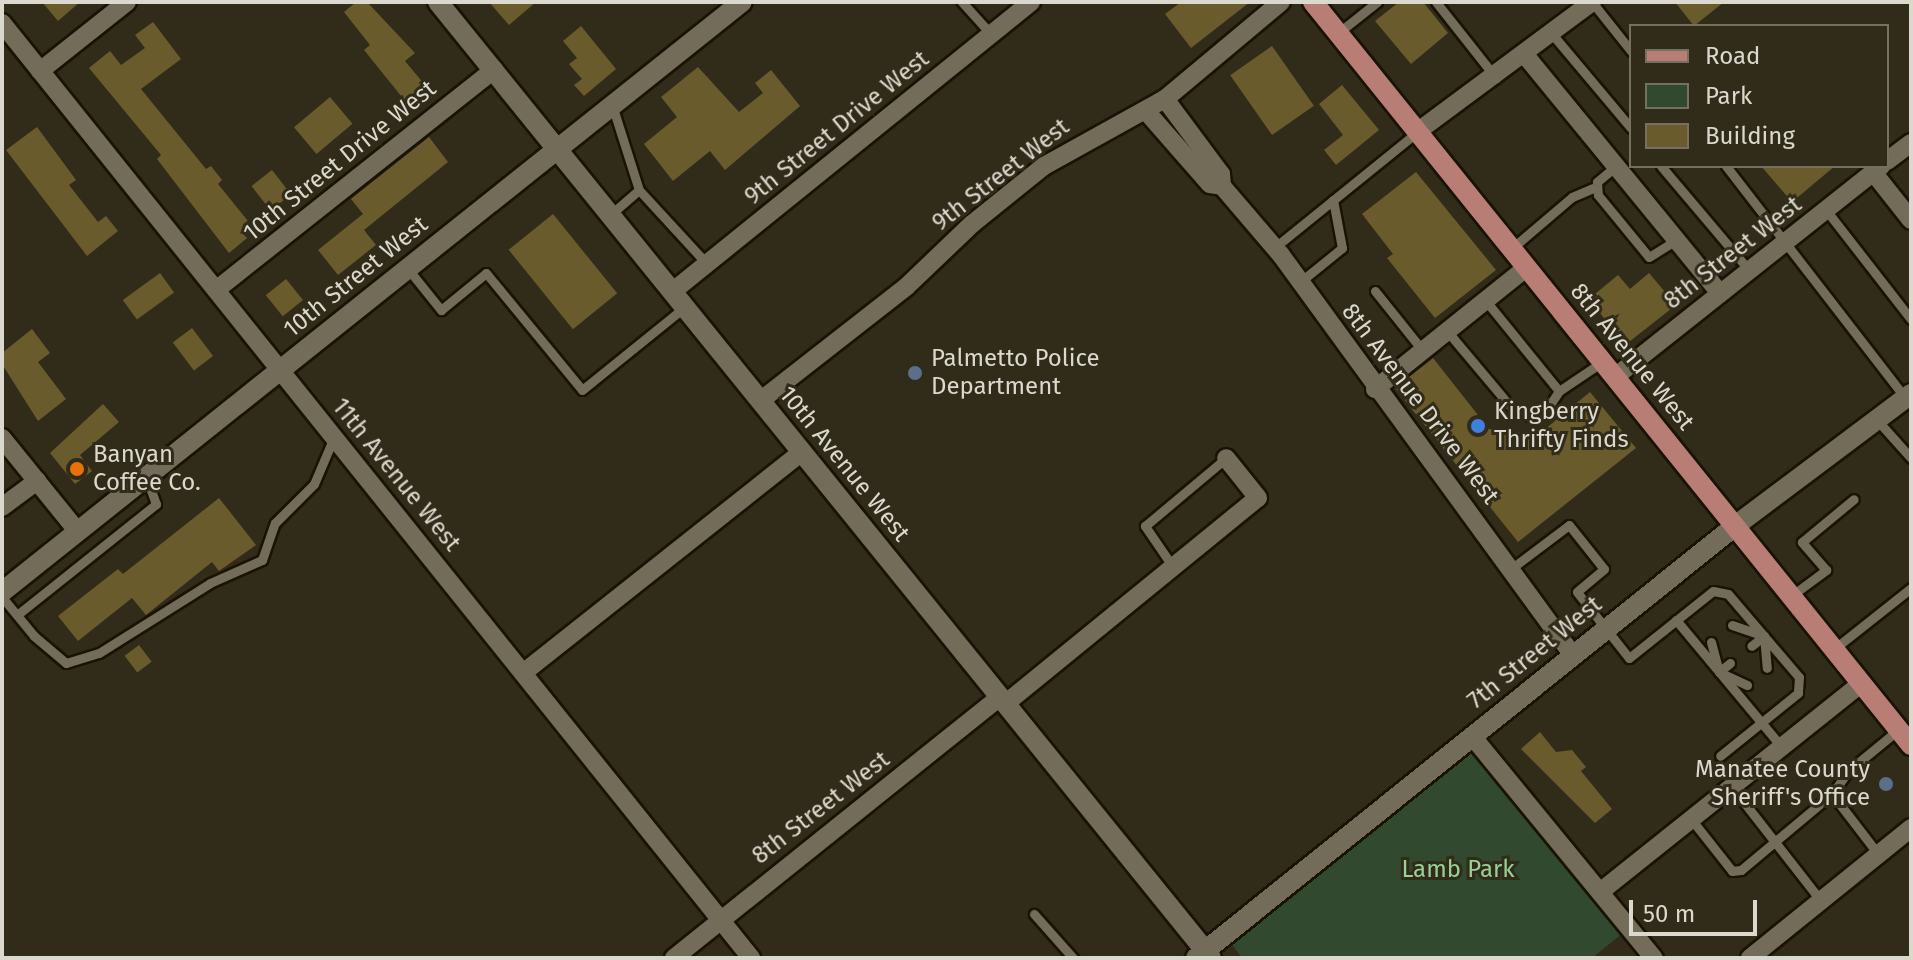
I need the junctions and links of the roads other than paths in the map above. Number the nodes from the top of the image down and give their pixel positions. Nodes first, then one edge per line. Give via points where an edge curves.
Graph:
1 (127, 2) edge
2 (438, 2) edge
3 (742, 2) edge
4 (962, 2) edge
5 (1031, 2) edge
6 (1281, 2) edge
7 (1313, 2) edge
8 (1377, 2) edge
9 (1436, 2) edge
10 (1584, 4) edge
11 (2, 23) edge
12 (1338, 33) junction
13 (991, 34) junction
14 (1552, 34) junction
15 (1629, 49) edge
16 (1525, 55) junction
17 (494, 70) junction
18 (40, 71) junction
19 (1497, 78) junction
20 (1165, 99) junction
21 (612, 105) junction
22 (1146, 111) junction
23 (1629, 126) edge
24 (1417, 132) junction
25 (1911, 143) edge
26 (556, 150) junction
27 (1889, 160) edge
28 (1616, 166) junction
29 (1663, 168) edge
30 (1728, 168) edge
31 (1879, 168) edge
32 (1881, 168) edge
33 (1222, 186) junction
34 (1593, 188) junction
35 (639, 190) junction
36 (1333, 200) junction
37 (1826, 210) junction
38 (610, 215) junction
39 (1911, 220) edge
40 (1676, 240) junction
41 (1784, 243) junction
42 (1274, 248) junction
43 (1511, 249) junction
44 (707, 264) junction
45 (1526, 268) junction
46 (408, 269) junction
47 (1749, 270) junction
48 (1300, 282) junction
49 (216, 290) junction
50 (1375, 291) dead end
51 (1720, 293) junction
52 (679, 299) junction
53 (1485, 300) junction
54 (1911, 319) edge
55 (1447, 331) junction
56 (1423, 351) junction
57 (1608, 369) junction
58 (281, 370) junction
59 (1375, 389) junction
60 (1559, 391) junction
61 (1909, 399) edge
62 (760, 401) junction
63 (1877, 420) junction
64 (334, 437) junction
65 (2, 438) edge
66 (802, 452) junction
67 (1226, 458) joint
68 (1911, 458) edge
69 (146, 477) junction
70 (37, 481) junction
71 (1854, 499) dead end
72 (2, 507) edge
73 (1735, 526) junction
74 (78, 532) junction
75 (1173, 567) junction
76 (1512, 568) junction
77 (1911, 588) edge
78 (2, 595) edge
79 (1791, 596) junction
80 (17, 615) junction
81 (1676, 620) junction
82 (1732, 625) dead end
83 (1605, 630) junction
84 (1764, 636) junction
85 (1711, 642) dead end
86 (1751, 646) dead end
87 (1834, 649) junction
88 (1573, 655) junction
89 (1730, 663) dead end
90 (1767, 668) dead end
91 (1719, 672) junction
92 (523, 673) junction
93 (1862, 683) junction
94 (1747, 685) dead end
95 (1002, 701) junction
96 (1761, 723) junction
97 (1472, 736) junction
98 (1905, 737) edge
99 (1782, 747) junction
100 (1720, 756) dead end
101 (1732, 787) junction
102 (1832, 794) junction
103 (1691, 819) junction
104 (1911, 828) edge
105 (1775, 841) junction
106 (1879, 854) junction
107 (1600, 892) junction
108 (1821, 901) junction
109 (1034, 914) dead end
110 (720, 919) junction
111 (1204, 956) edge
112 (674, 958) edge
113 (751, 958) edge
114 (1073, 958) edge
115 (1654, 958) edge
116 (1750, 958) edge

1 - 18 street
2 - 17 street, 10th Avenue West
3 - 21 street, 10th Street West
4 - 13 lane
5 - 13 street, 9th Street Drive West
6 - 20 street, 9th Street West
7 - 12 main road, 8th Avenue West
8 - 12 lane
9 - 19 lane
10 - 14 street
10 - 15 lane
11 - 18 street, 11th Avenue West
12 - 24 main road, 8th Avenue West
13 - 44 street, 9th Street Drive West
14 - 16 street
14 - 23 lane
16 - 19 street
16 - 28 street
17 - 26 street, 10th Avenue West
17 - 49 street, 10th Street Drive West
18 - 49 street, 11th Avenue West
19 - 24 street
20 - 22 street, 9th Street West
20 - 33 street, 8th Avenue Drive West via 1221,174
21 - 26 street, 10th Street West
21 - 35 lane
22 - 33 street, 8th Avenue Drive West via 1210,184
22 - 62 street, 9th Street West via 1094,134 1044,166 906,287
24 - 36 lane
24 - 43 main road, 8th Avenue West
25 - 27 street, 8th Street West
26 - 38 street, 10th Avenue West
26 - 46 street, 10th Street West
28 - 34 lane
28 - 40 street
29 - 47 lane
30 - 41 lane
31 - 37 street, 8th Street West
32 - 39 street
33 - 42 street, 8th Avenue Drive West
34 - 40 lane via 1649,257
34 - 43 lane via 1572,197
35 - 38 lane
35 - 44 lane
36 - 42 lane
36 - 48 lane via 1342,248
37 - 41 street, 8th Street West
37 - 54 lane
38 - 52 street, 10th Avenue West
40 - 51 street
41 - 47 street, 8th Street West
41 - 61 lane
42 - 48 street, 8th Avenue Drive West
43 - 45 main road, 8th Avenue West
44 - 52 street, 9th Street Drive West
45 - 53 street
45 - 57 main road, 8th Avenue West
46 - 52 lane via 441,310 486,273 582,390
46 - 58 street, 10th Street West
47 - 51 street, 8th Street West
48 - 59 street, 8th Avenue Drive West
49 - 58 street, 11th Avenue West
50 - 56 lane
51 - 57 street, 8th Street West
52 - 62 street, 10th Avenue West
53 - 55 street
53 - 60 lane
55 - 56 street
55 - 60 lane via 1525,418 1549,406
56 - 59 street
57 - 60 lane
57 - 73 main road, 8th Avenue West
58 - 64 street, 11th Avenue West
58 - 69 street, 10th Street West
59 - 76 street, 8th Avenue Drive West
61 - 63 street, 7th Street West
62 - 66 street, 10th Avenue West
63 - 68 lane
63 - 73 street, 7th Street West
64 - 80 lane via 314,484 275,523 262,560 210,583 99,653 66,663
64 - 92 street, 11th Avenue West
65 - 70 street
66 - 92 street
66 - 95 street, 10th Avenue West
67 - 75 lane via 1145,526
67 - 75 street, 8th Street West via 1258,498
69 - 74 street, 10th Street West
69 - 80 lane via 156,504
70 - 72 street
70 - 74 street
71 - 79 lane via 1802,542 1826,570
73 - 79 main road, 8th Avenue West
73 - 83 street, 7th Street West
74 - 78 street, 10th Street West
75 - 95 street, 8th Street West
76 - 83 lane via 1569,525 1604,569 1577,592
76 - 88 street, 8th Avenue Drive West
77 - 87 lane
78 - 80 lane
79 - 87 main road, 8th Avenue West
81 - 83 lane via 1629,658
81 - 84 lane via 1713,591 1728,594
81 - 91 lane
82 - 84 lane
83 - 88 street, 7th Street West
84 - 86 lane
84 - 90 lane
84 - 96 lane via 1799,677 1798,693
85 - 91 lane
87 - 93 main road, 8th Avenue West
88 - 97 street, 7th Street West
89 - 91 lane
91 - 94 lane
91 - 96 lane
92 - 110 street, 11th Avenue West
93 - 98 main road, 8th Avenue West
93 - 99 street
95 - 110 street, 8th Street West
95 - 111 street, 10th Avenue West
96 - 99 lane
96 - 100 lane
97 - 107 street
97 - 111 street, 7th Street West
98 - 102 lane via 1848,771
99 - 101 street
101 - 103 street
101 - 105 lane
102 - 105 lane
102 - 106 lane
103 - 105 lane via 1732,871 1741,870
103 - 107 street
104 - 106 street
105 - 108 lane
106 - 108 street
107 - 115 street
108 - 116 street
109 - 114 lane
110 - 112 street, 8th Street West
110 - 113 street, 11th Avenue West

